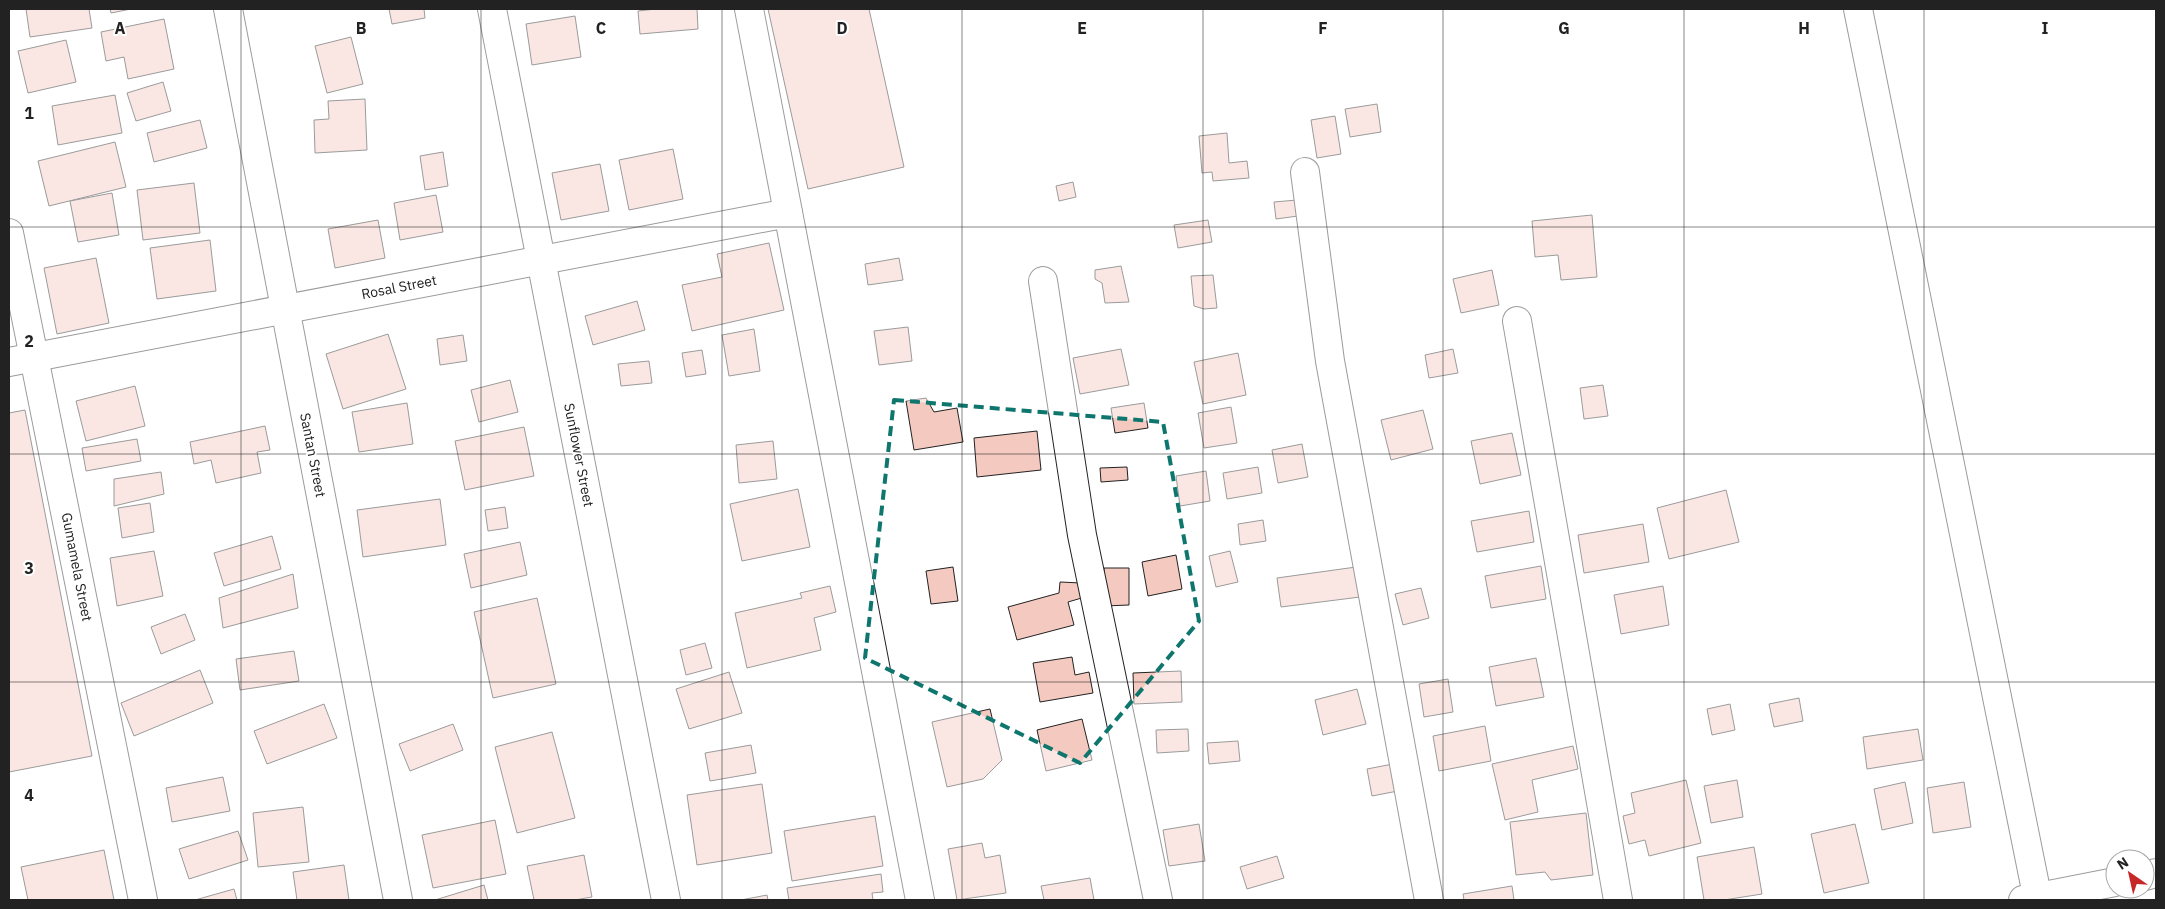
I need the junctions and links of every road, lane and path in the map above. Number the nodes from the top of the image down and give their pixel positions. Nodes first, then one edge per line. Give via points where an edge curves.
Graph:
1 (228, 9) edge
2 (492, 9) edge
3 (749, 9) edge
4 (1858, 9) edge
5 (1304, 172) dead end
6 (788, 213) junction
7 (9, 233) edge
8 (541, 260) junction
9 (1043, 281) dead end
10 (285, 309) junction
11 (1517, 322) dead end
12 (35, 357) junction
13 (9, 362) edge
14 (2105, 884) edge
15 (2033, 899) edge
16 (142, 900) edge
17 (398, 900) edge
18 (666, 900) edge
19 (920, 900) edge
20 (1158, 900) edge
21 (1429, 900) edge
22 (1618, 900) edge

1 - 10 street, Santan Street
2 - 8 street, Sunflower Street
3 - 6 street
4 - 15 street
5 - 21 street via 1330,361
6 - 8 street, Rosal Street
6 - 19 street
7 - 12 street, Gumamela Street
8 - 10 street, Rosal Street
8 - 18 street, Sunflower Street
9 - 20 street via 1082,535
10 - 12 street, Rosal Street
10 - 17 street, Santan Street
11 - 22 street
12 - 13 street, Rosal Street
12 - 16 street, Gumamela Street
14 - 15 street

